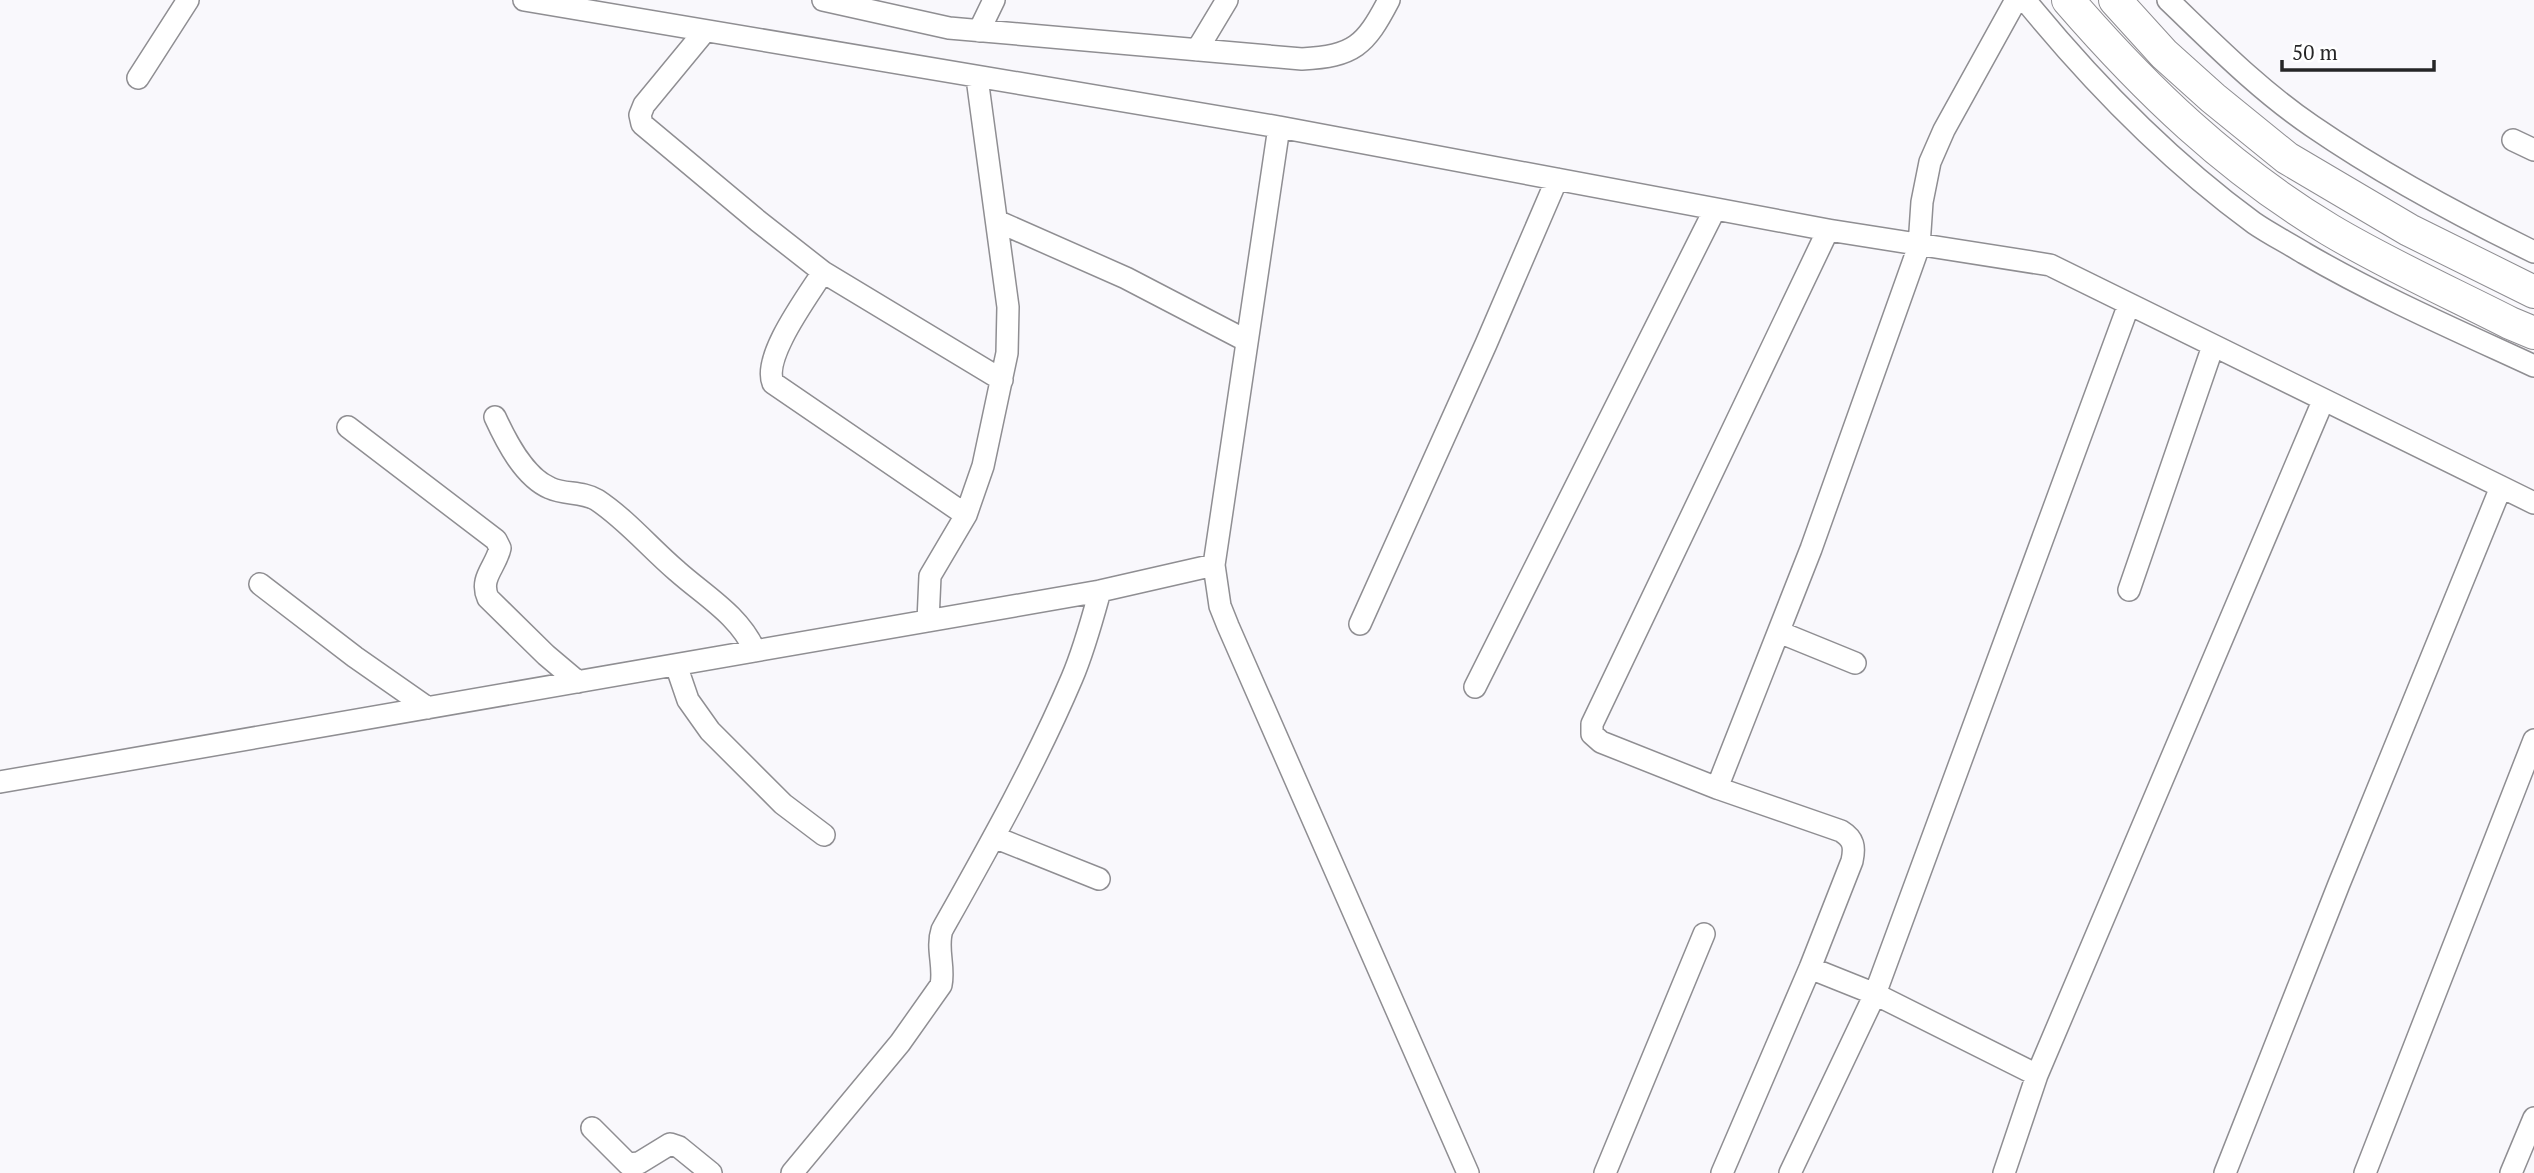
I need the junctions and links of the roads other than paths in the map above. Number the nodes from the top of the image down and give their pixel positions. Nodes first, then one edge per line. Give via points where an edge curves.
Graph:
1 (188, 0) edge
2 (524, 0) edge
3 (823, 0) edge
4 (994, 0) edge
5 (1227, 0) edge
6 (1389, 0) edge
7 (2016, 0) edge
8 (2025, 0) edge
9 (2068, 0) edge
10 (2115, 0) edge
11 (2168, 0) edge
12 (979, 30) junction
13 (705, 31) junction
14 (1197, 50) junction
15 (138, 78) dead end
16 (977, 78) junction
17 (1279, 127) junction
18 (2513, 140) dead end
19 (2534, 150) edge
20 (1557, 179) junction
21 (1715, 209) junction
22 (997, 221) junction
23 (1828, 230) junction
24 (1919, 239) junction
25 (2534, 252) edge
26 (823, 272) junction
27 (2534, 292) edge
28 (2129, 304) junction
29 (2534, 333) edge
30 (1247, 341) junction
31 (2213, 346) junction
32 (2534, 366) edge
33 (1002, 380) junction
34 (2323, 401) junction
35 (495, 417) dead end
36 (348, 427) dead end
37 (2501, 487) junction
38 (2534, 503) edge
39 (966, 514) junction
40 (1214, 565) junction
41 (260, 584) dead end
42 (2129, 590) dead end
43 (1100, 591) junction
44 (928, 621) junction
45 (1360, 624) dead end
46 (1779, 632) junction
47 (755, 651) junction
48 (1855, 663) dead end
49 (676, 664) junction
50 (578, 682) junction
51 (1475, 687) dead end
52 (428, 708) junction
53 (2534, 740) edge
54 (0, 782) edge
55 (1717, 788) junction
56 (824, 835) dead end
57 (994, 838) junction
58 (1099, 879) dead end
59 (1704, 934) dead end
60 (1810, 968) junction
61 (1875, 994) junction
62 (2037, 1075) junction
63 (2534, 1118) edge
64 (592, 1128) dead end
65 (711, 1173) edge
66 (792, 1173) edge
67 (1468, 1173) edge
68 (1605, 1173) edge
69 (1722, 1173) edge
70 (1790, 1173) edge
71 (2004, 1173) edge
72 (2225, 1173) edge
73 (2365, 1173) edge
74 (2511, 1173) edge

1 - 15 street
2 - 13 street
3 - 12 street via 949,28
4 - 12 street
5 - 14 street
6 - 14 street via 1375,27 1352,50 1331,57 1302,59
7 - 24 street via 1930,162
8 - 32 street via 2101,87 2178,160 2255,223 2406,307
9 - 29 highway via 2147,87 2212,146 2270,190 2332,231
10 - 27 highway via 2184,71 2287,158 2409,230
11 - 25 street via 2244,72 2311,126 2471,221
12 - 14 street
13 - 16 street
13 - 26 street via 644,105 642,124
16 - 17 street
16 - 22 street
17 - 20 street
17 - 30 street
18 - 19 street
20 - 21 street
20 - 45 street
21 - 23 street
21 - 51 street
22 - 30 street via 1126,278
22 - 33 street via 1009,307
23 - 24 street
23 - 55 street via 1592,724 1592,734 1601,742
24 - 28 street via 2050,265
24 - 46 street
26 - 33 street
26 - 39 street via 772,359 773,383
28 - 31 street
28 - 61 street
30 - 40 street
31 - 34 street
31 - 42 street
33 - 39 street via 983,466
34 - 37 street
34 - 62 street
35 - 47 street via 510,449 540,481 550,488 594,498 615,514 729,614
36 - 50 street via 499,544 485,582 488,598
37 - 38 street
37 - 72 street
39 - 44 street via 930,576
40 - 43 street
40 - 67 street via 1228,626
41 - 52 street
43 - 44 street
43 - 57 street via 1073,677
44 - 47 street
46 - 48 street
46 - 55 street
47 - 49 street
49 - 50 street
49 - 56 street via 688,700 710,731 783,804
50 - 52 street
52 - 54 street
53 - 73 street
55 - 60 street via 1851,838 1852,861
57 - 58 street
57 - 66 street via 942,930 943,975 935,997
59 - 68 street
60 - 61 street
60 - 69 street
61 - 62 street
61 - 70 street
62 - 71 street
63 - 74 street
64 - 65 street via 628,1164 675,1144

